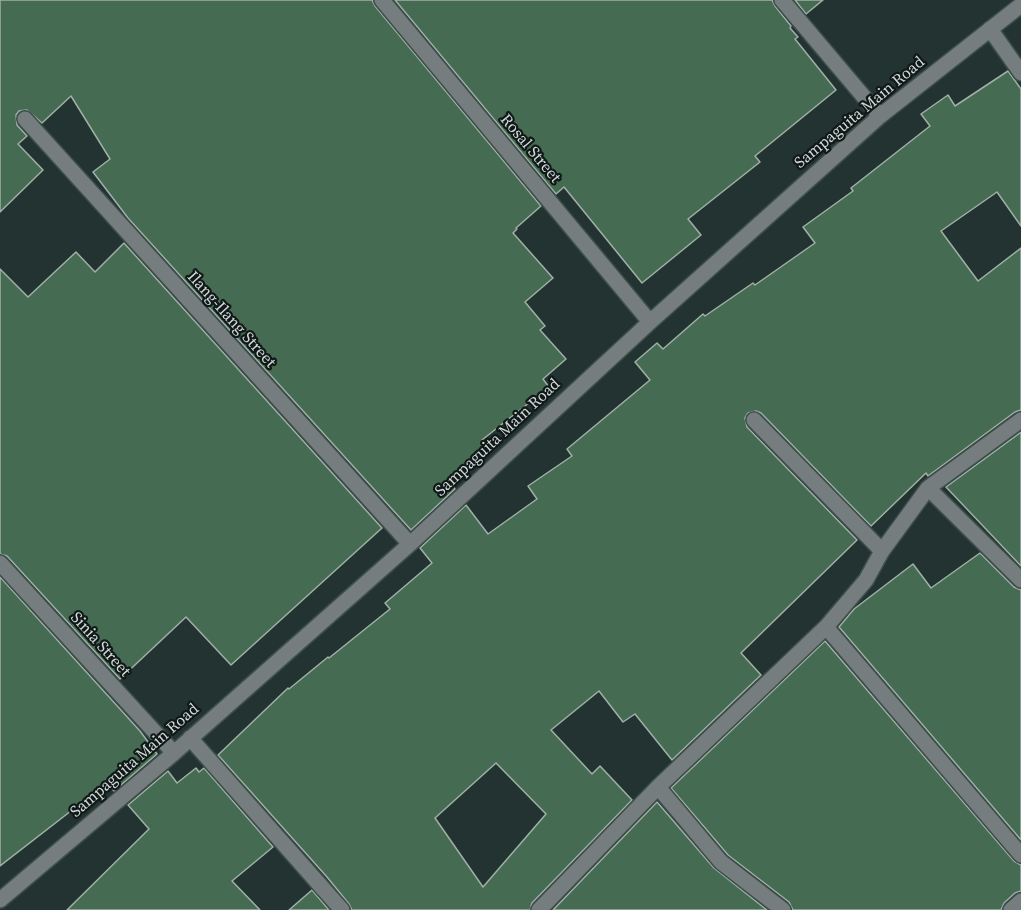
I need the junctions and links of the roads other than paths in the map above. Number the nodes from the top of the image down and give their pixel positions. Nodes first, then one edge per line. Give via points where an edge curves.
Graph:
1 (382, 0) edge
2 (782, 0) edge
3 (1021, 5) edge
4 (990, 29) junction
5 (1021, 73) edge
6 (880, 116) junction
7 (25, 119) dead end
8 (650, 322) junction
9 (754, 420) dead end
10 (1021, 420) edge
11 (928, 488) junction
12 (410, 544) junction
13 (882, 550) junction
14 (0, 562) edge
15 (1021, 580) edge
16 (826, 627) junction
17 (190, 738) junction
18 (174, 753) junction
19 (658, 787) junction
20 (1021, 855) edge
21 (0, 900) edge
22 (1021, 901) edge
23 (342, 910) edge
24 (539, 910) edge
25 (783, 910) edge
26 (1011, 910) edge

1 - 8 street, Rosal Street
2 - 6 street
3 - 4 street, Sampaguita Main Road
4 - 5 street
4 - 6 street, Sampaguita Main Road
6 - 8 street, Sampaguita Main Road
7 - 12 street, Ilang-Ilang Street
8 - 12 street, Sampaguita Main Road
9 - 13 street
10 - 11 street
11 - 13 street
11 - 15 street
12 - 17 street, Sampaguita Main Road
13 - 16 street via 866,580
14 - 18 street, Sinia Street
16 - 19 street
16 - 20 street
17 - 18 street, Sampaguita Main Road
17 - 23 street
18 - 21 street, Sampaguita Main Road
19 - 24 street
19 - 25 street via 721,862
22 - 26 street

